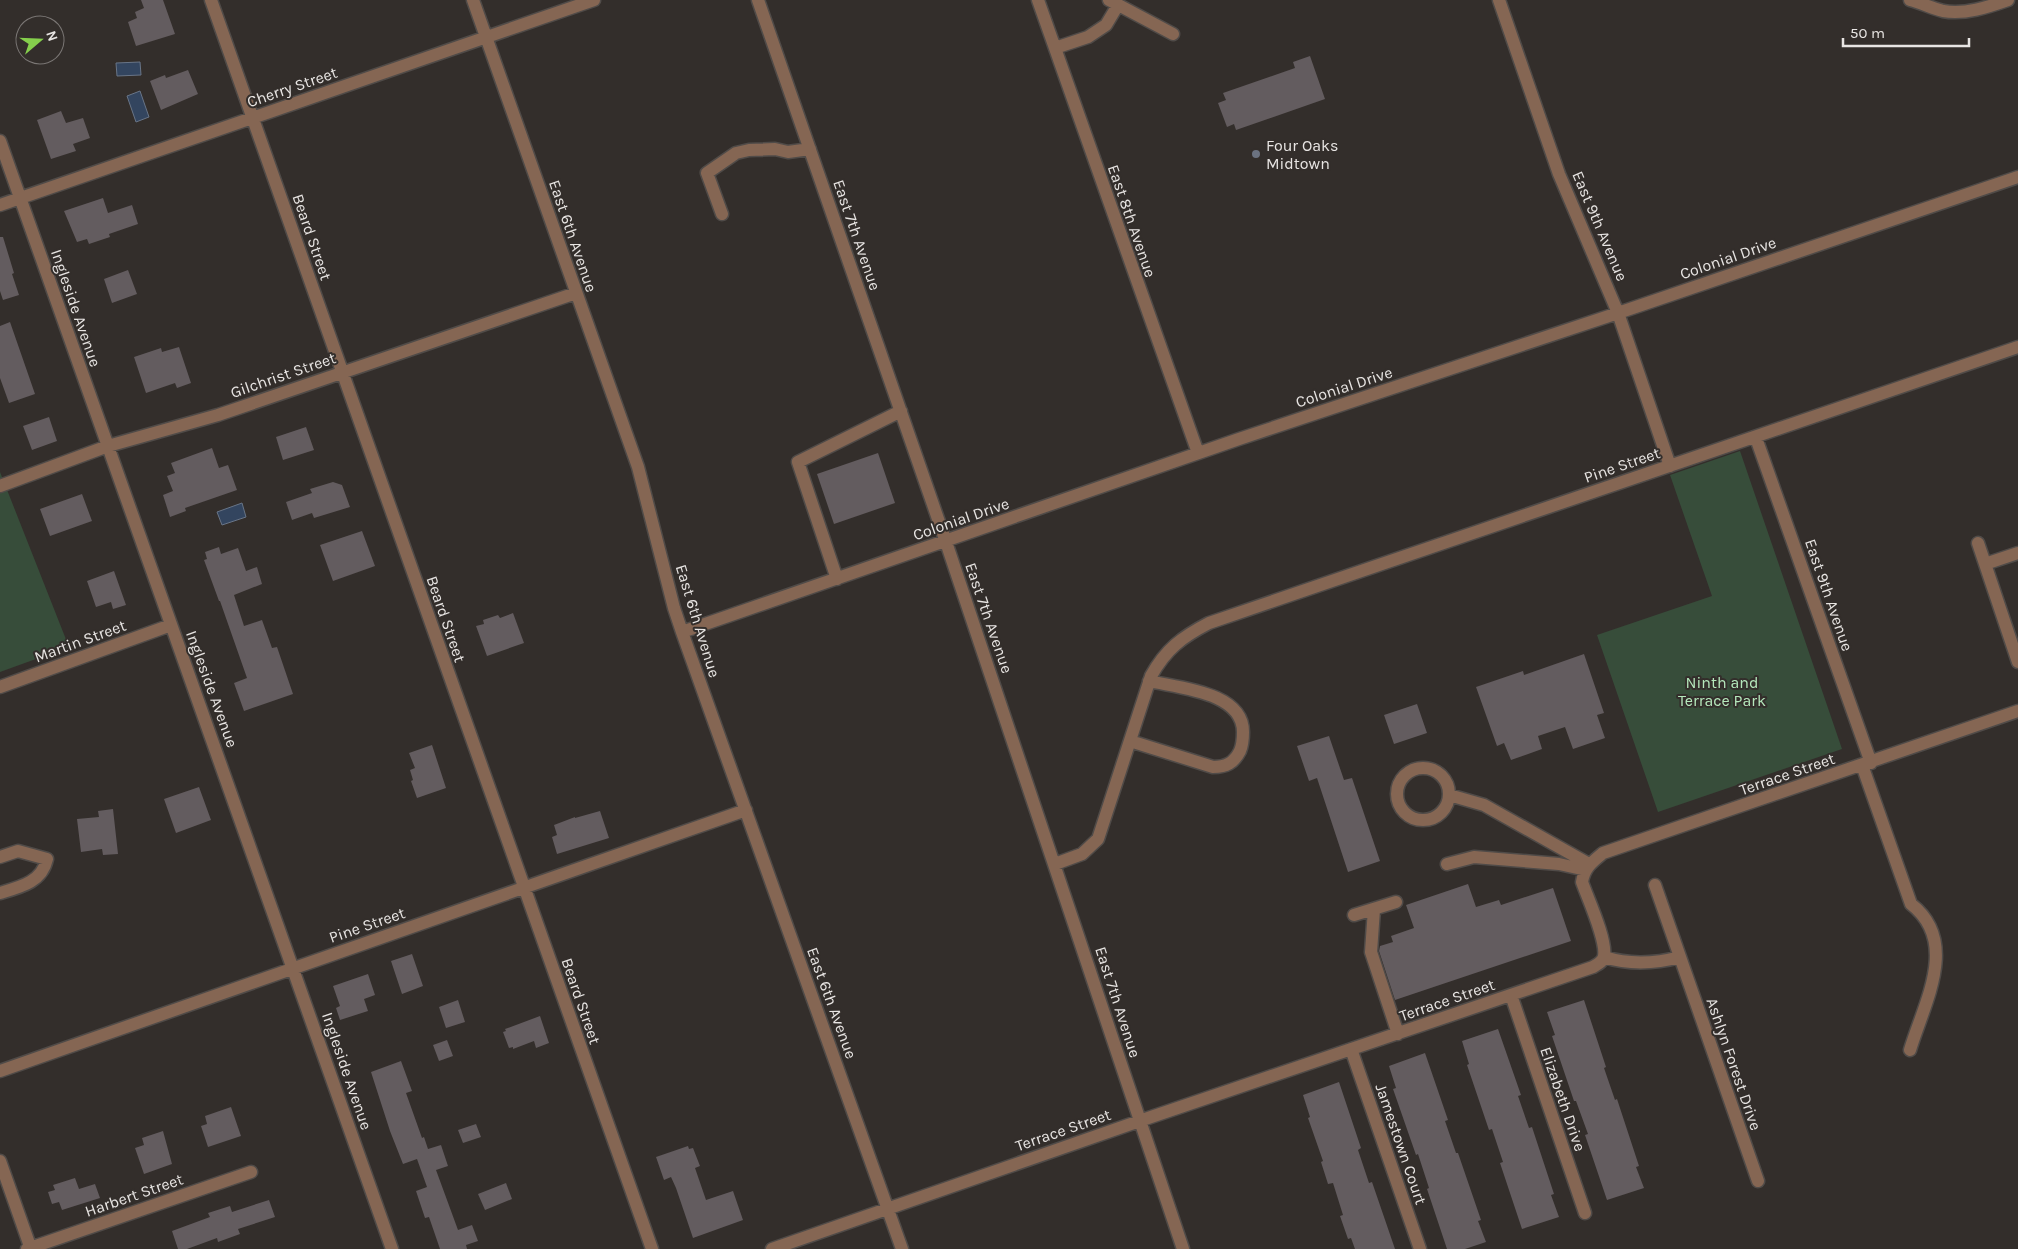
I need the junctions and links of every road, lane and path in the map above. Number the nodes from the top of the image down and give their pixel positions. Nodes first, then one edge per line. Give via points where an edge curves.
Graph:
1 (211, 0) edge
2 (473, 0) edge
3 (594, 0) edge
4 (758, 0) edge
5 (1038, 0) edge
6 (1499, 0) edge
7 (1910, 0) edge
8 (2008, 0) edge
9 (1114, 2) edge
10 (1173, 34) dead end
11 (486, 37) junction
12 (1054, 48) junction
13 (252, 118) junction
14 (0, 141) edge
15 (810, 149) junction
16 (2018, 177) edge
17 (20, 198) junction
18 (0, 205) edge
19 (722, 214) dead end
20 (576, 293) junction
21 (1618, 313) junction
22 (2018, 347) edge
23 (342, 372) junction
24 (901, 411) junction
25 (1756, 438) junction
26 (108, 446) junction
27 (1198, 453) junction
28 (1670, 466) junction
29 (0, 486) edge
30 (946, 542) junction
31 (1978, 543) dead end
32 (2018, 553) edge
33 (1985, 564) junction
34 (837, 579) junction
35 (172, 625) junction
36 (682, 632) junction
37 (2018, 662) edge
38 (1149, 681) junction
39 (0, 687) edge
40 (2018, 711) edge
41 (1130, 741) junction
42 (1866, 764) junction
43 (1449, 795) junction
44 (746, 810) junction
45 (0, 857) edge
46 (1055, 864) junction
47 (1447, 864) dead end
48 (1588, 867) junction
49 (1655, 885) dead end
50 (524, 888) junction
51 (0, 893) edge
52 (1396, 902) dead end
53 (1374, 909) junction
54 (1354, 915) dead end
55 (1604, 957) junction
56 (1680, 957) junction
57 (293, 969) junction
58 (1511, 995) junction
59 (1398, 1034) junction
60 (1351, 1049) junction
61 (1910, 1050) dead end
62 (0, 1071) edge
63 (1140, 1120) junction
64 (0, 1162) edge
65 (252, 1172) dead end
66 (1758, 1181) dead end
67 (888, 1209) junction
68 (1585, 1213) dead end
69 (30, 1249) edge
70 (392, 1249) edge
71 (652, 1249) edge
72 (772, 1249) edge
73 (902, 1249) edge
74 (1183, 1249) edge
75 (1420, 1249) edge

1 - 13 street, Beard Street
2 - 11 street, East 6th Avenue
3 - 11 street, Cherry Street
4 - 15 street, East 7th Avenue
5 - 12 street, East 8th Avenue
6 - 21 street, East 9th Avenue via 1560,174
7 - 8 street via 1944,11 1960,12
9 - 10 street
9 - 12 street via 1106,25 1088,37
11 - 13 street, Cherry Street
11 - 20 street, East 6th Avenue
12 - 27 street, East 8th Avenue
13 - 17 street, Cherry Street
13 - 23 street, Beard Street
14 - 17 street, Ingleside Avenue
15 - 19 street via 736,153 707,173
15 - 24 street, East 7th Avenue
16 - 21 street, Colonial Drive
17 - 18 street, Cherry Street
17 - 26 street, Ingleside Avenue
20 - 23 street, Gilchrist Street
20 - 36 street, East 6th Avenue via 638,467
21 - 27 street, Colonial Drive
21 - 28 street, East 9th Avenue
22 - 25 street, Pine Street
23 - 26 street, Gilchrist Street via 218,415
23 - 50 street, Beard Street
24 - 30 street, East 7th Avenue
24 - 34 street via 798,462
25 - 28 street, Pine Street
25 - 42 street, East 9th Avenue
26 - 29 street, Gilchrist Street
26 - 35 street, Ingleside Avenue
27 - 30 street, Colonial Drive
28 - 38 street, Pine Street via 1209,623 1184,636 1162,656
30 - 34 street, Colonial Drive
30 - 46 street, East 7th Avenue
31 - 33 street
32 - 33 street
33 - 37 street
34 - 36 street, Colonial Drive
35 - 39 street, Martin Street
35 - 57 street, Ingleside Avenue
36 - 44 street, East 6th Avenue
38 - 41 street, Pine Street
38 - 41 street via 1225,701 1236,710 1243,724 1243,745 1236,759 1224,767 1213,767
40 - 42 street, Terrace Street
41 - 46 street, Pine Street via 1098,839 1082,854
42 - 48 street, Terrace Street via 1603,854
42 - 61 street, East 9th Avenue via 1911,904 1923,913 1934,937 1937,954 1934,978
43 - 43 street via 1440,774 1424,768 1405,775 1397,791 1404,813 1420,821 1439,816 1446,809
43 - 48 street via 1484,805
44 - 50 street, Pine Street
44 - 67 street, East 6th Avenue
45 - 51 street via 18,850 47,859 42,873 35,879
46 - 63 street, East 7th Avenue
47 - 48 street via 1474,857
48 - 55 street via 1582,882 1604,943
49 - 56 street, Ashlyn Forest Drive
50 - 57 street, Pine Street
50 - 71 street, Beard Street
52 - 53 street
53 - 54 street
53 - 59 street via 1371,952
55 - 56 street via 1642,964
55 - 58 street, Terrace Street via 1593,968
56 - 66 street, Ashlyn Forest Drive
57 - 62 street, Pine Street
57 - 70 street, Ingleside Avenue
58 - 59 street, Terrace Street
58 - 68 street, Elizabeth Drive
59 - 60 street, Terrace Street
60 - 63 street, Terrace Street
60 - 75 street, Jamestown Court
63 - 67 street, Terrace Street
63 - 74 street, East 7th Avenue
64 - 69 street
65 - 69 street, Harbert Street
67 - 72 street, Terrace Street
67 - 73 street, East 6th Avenue

